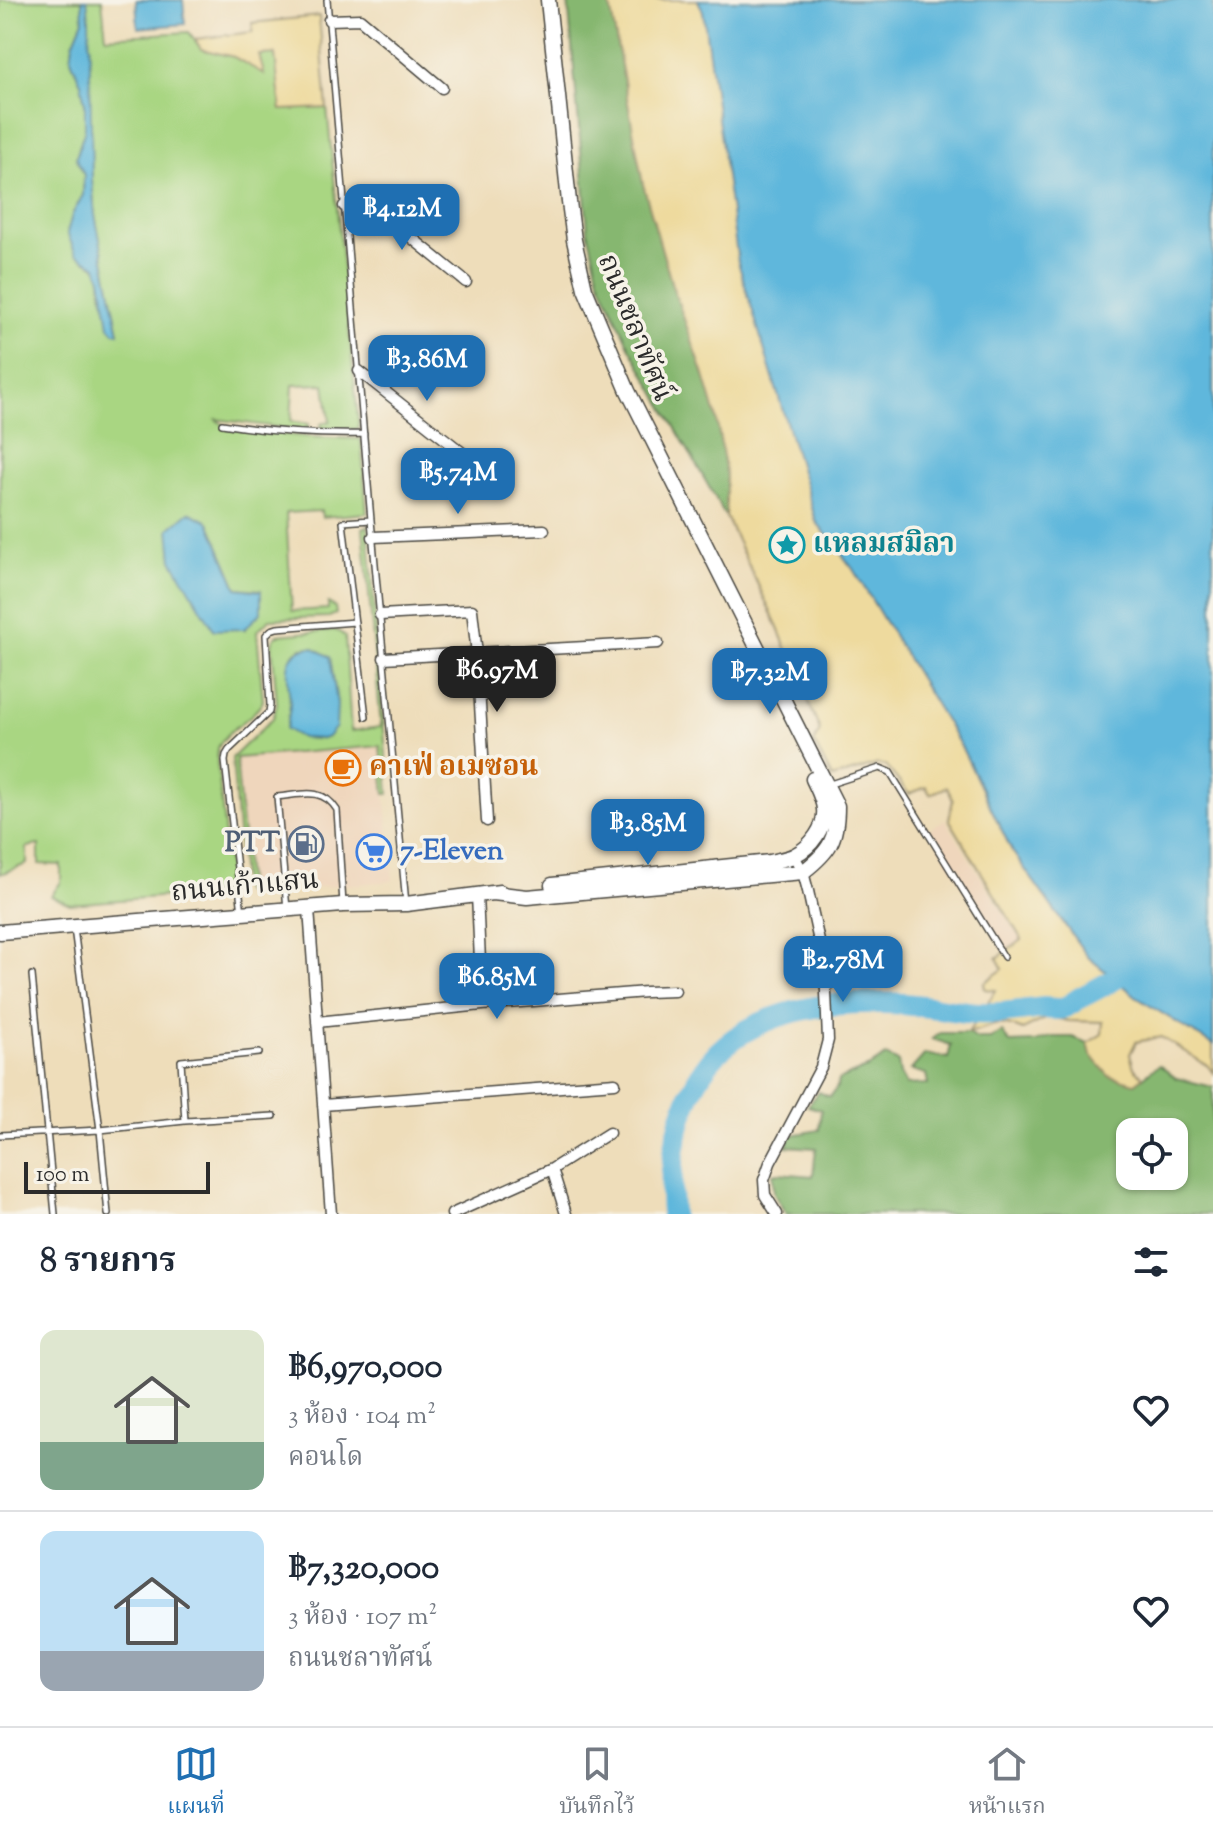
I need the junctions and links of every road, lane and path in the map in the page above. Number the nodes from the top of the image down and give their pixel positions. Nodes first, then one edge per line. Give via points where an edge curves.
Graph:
1 (327, 0) edge
2 (548, 0) edge
3 (329, 20) junction
4 (442, 88) dead end
5 (344, 206) junction
6 (466, 282) dead end
7 (359, 371) junction
8 (222, 424) dead end
9 (364, 434) junction
10 (474, 462) dead end
11 (371, 520) junction
12 (544, 530) dead end
13 (373, 537) junction
14 (714, 564) junction
15 (380, 615) junction
16 (355, 622) junction
17 (658, 643) dead end
18 (477, 654) junction
19 (384, 658) junction
20 (366, 717) dead end
21 (826, 785) junction
22 (487, 821) dead end
23 (794, 856) junction
24 (803, 872) junction
25 (493, 893) junction
26 (477, 895) junction
27 (406, 904) junction
28 (343, 905) junction
29 (309, 909) junction
30 (287, 910) junction
31 (242, 914) junction
32 (74, 927) junction
33 (0, 932) edge
34 (1004, 957) dead end
35 (32, 975) dead end
36 (675, 991) dead end
37 (482, 1005) junction
38 (317, 1022) junction
39 (259, 1053) dead end
40 (615, 1083) dead end
41 (323, 1105) junction
42 (274, 1116) dead end
43 (185, 1121) junction
44 (100, 1130) junction
45 (46, 1132) junction
46 (609, 1133) dead end
47 (0, 1135) edge
48 (552, 1169) junction
49 (455, 1213) edge
50 (55, 1214) edge
51 (108, 1214) edge
52 (331, 1214) edge
53 (566, 1214) edge
54 (777, 1214) edge

1 - 3 lane
2 - 14 main road, ถนนชลาทัศน์ via 569,202 585,289 628,391
3 - 4 street via 360,19
3 - 5 lane
5 - 6 street via 381,213
5 - 7 lane
7 - 9 lane
7 - 10 street
8 - 9 lane via 317,435
9 - 11 lane
11 - 13 lane
11 - 16 lane via 343,522
12 - 13 street
13 - 15 lane
14 - 21 main road, ถนนชลาทัศน์
14 - 23 main road, ถนนชลาทัศน์ via 825,811 810,844
15 - 18 street via 472,610
15 - 19 lane
16 - 20 lane
16 - 31 lane via 277,628 266,635 269,712 229,750 225,761
17 - 18 street
18 - 19 street
18 - 22 street
19 - 27 lane
21 - 24 main road, ถนนชลาทัศน์ via 837,806 837,830 827,849
21 - 34 lane via 880,768 890,772
23 - 24 street
23 - 25 main road, ถนนเก้าแสน
24 - 25 main road, ถนนเก้าแสน via 527,897
24 - 54 street via 825,969 828,1040 821,1067 764,1180 765,1195
25 - 26 main road, ถนนเก้าแสน
26 - 27 main road, ถนนเก้าแสน
26 - 37 street
27 - 28 main road, ถนนเก้าแสน
28 - 29 main road, ถนนเก้าแสน
28 - 30 lane via 337,810 317,794 277,797
29 - 30 main road, ถนนเก้าแสน
29 - 38 street
30 - 31 main road, ถนนเก้าแสน
31 - 32 main road, ถนนเก้าแสน
32 - 33 main road, ถนนเก้าแสน
32 - 44 lane
35 - 45 lane
36 - 37 street
37 - 38 street
38 - 41 street
39 - 43 lane via 181,1061
40 - 41 street
41 - 52 street
42 - 43 lane
43 - 44 lane
44 - 45 lane
44 - 51 lane
45 - 47 lane
45 - 50 lane
46 - 48 street
48 - 49 street
48 - 53 street

